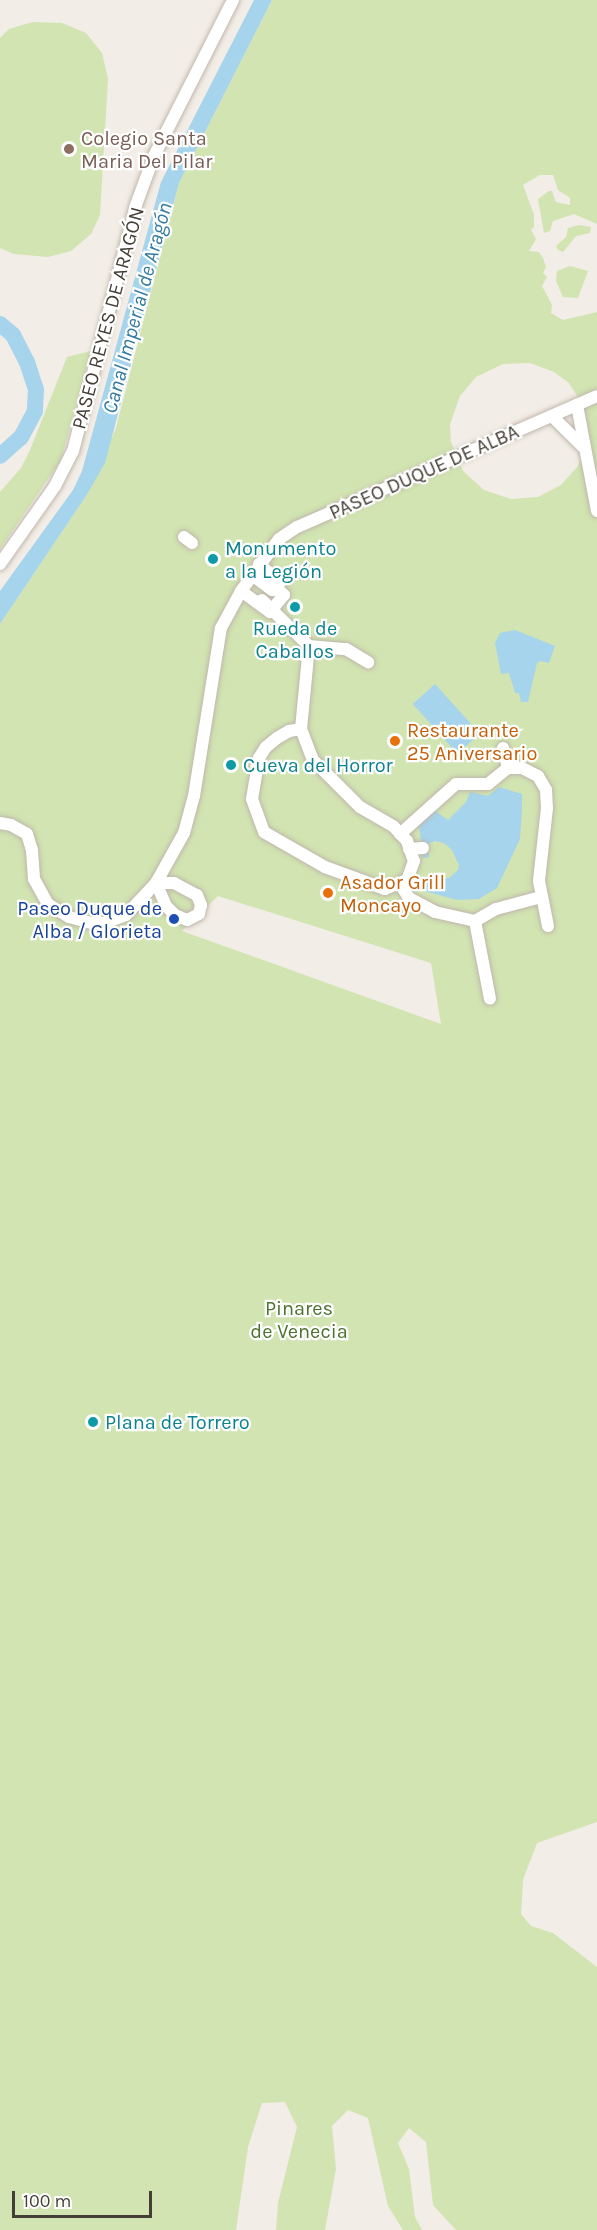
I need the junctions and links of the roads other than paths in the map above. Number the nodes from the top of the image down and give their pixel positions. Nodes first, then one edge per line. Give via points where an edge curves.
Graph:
1 (233, 0) edge
2 (597, 396) edge
3 (577, 405) junction
4 (552, 416) junction
5 (583, 447) junction
6 (597, 511) edge
7 (0, 564) edge
8 (236, 575) dead end
9 (250, 578) junction
10 (273, 598) junction
11 (309, 646) junction
12 (368, 662) dead end
13 (301, 729) junction
14 (503, 748) dead end
15 (508, 768) junction
16 (0, 823) edge
17 (400, 834) junction
18 (423, 848) dead end
19 (409, 849) junction
20 (166, 866) junction
21 (156, 883) junction
22 (174, 883) junction
23 (400, 884) junction
24 (541, 897) junction
25 (475, 921) junction
26 (548, 926) dead end
27 (490, 999) dead end

1 - 7 street, PASEO REYES DE ARAGÓN via 154,156 140,195 72,451 55,486
2 - 3 street, PASEO DUQUE DE ALBA
3 - 4 street, PASEO DUQUE DE ALBA
3 - 5 street
4 - 5 street
4 - 9 street, PASEO DUQUE DE ALBA via 297,527 279,539
5 - 6 street
8 - 9 street
9 - 10 street
9 - 10 street via 280,582
9 - 20 street, PASEO DUQUE DE ALBA via 221,628 194,796 184,833
10 - 11 street
11 - 12 street via 346,649
11 - 13 street
13 - 17 street via 313,760 339,788
13 - 23 street via 277,738 259,758 252,800 264,832 325,867 385,889
14 - 15 street
15 - 17 street via 488,784 456,784
15 - 24 street via 522,768 538,776 546,790
16 - 21 street, PASEO DUQUE DE ALBA via 27,834 37,889 48,904 69,917 92,923 116,920 134,908
17 - 19 street
18 - 19 street
19 - 23 street via 414,861 407,880
20 - 21 street, PASEO DUQUE DE ALBA
20 - 22 street
21 - 22 street
21 - 22 street via 171,912 187,920 194,918 201,910 199,897
23 - 25 street via 409,898 435,912
24 - 25 street via 496,909
24 - 26 street
25 - 27 street

